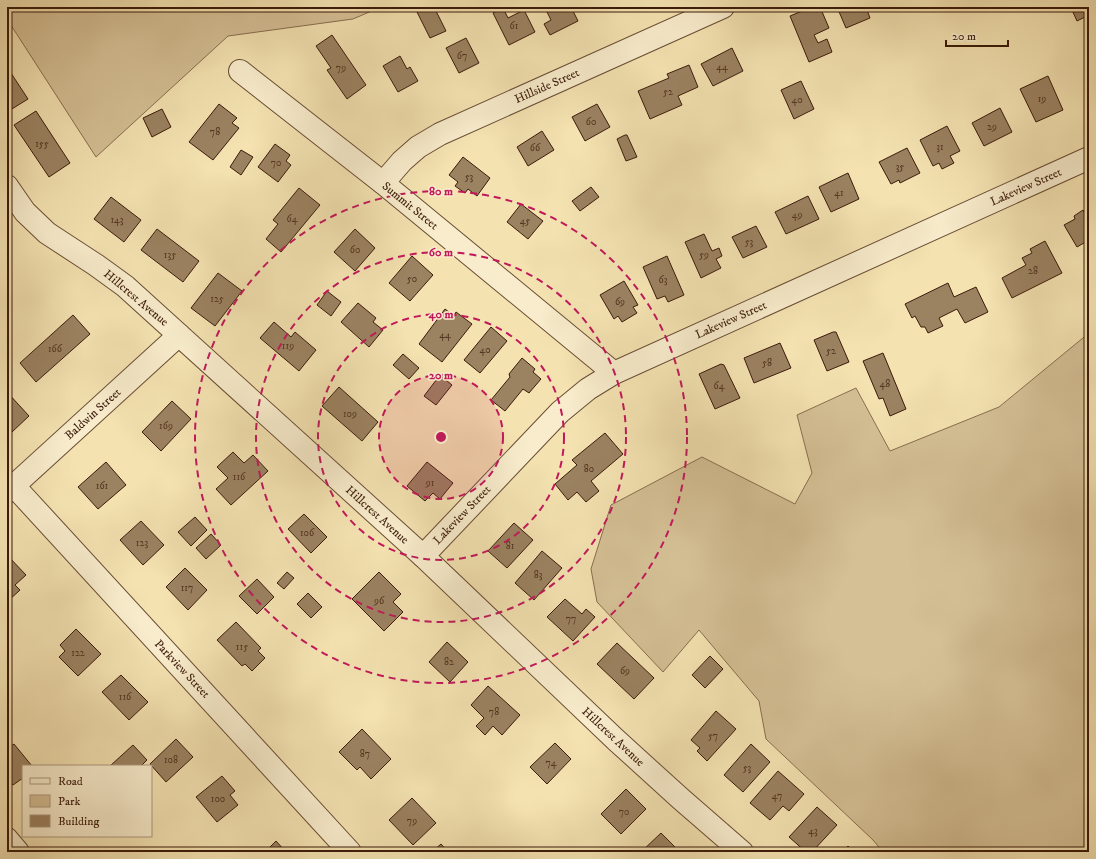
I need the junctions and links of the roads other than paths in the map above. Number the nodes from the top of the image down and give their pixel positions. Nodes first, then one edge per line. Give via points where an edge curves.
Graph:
1 (723, 7) edge
2 (240, 71) dead end
3 (1089, 158) edge
4 (383, 184) junction
5 (7, 186) edge
6 (179, 335) junction
7 (614, 373) junction
8 (10, 489) edge
9 (423, 556) junction
10 (7, 839) edge
11 (18, 852) edge
12 (350, 852) edge
13 (742, 852) edge

1 - 4 street, Hillside Street via 440,134 418,147 402,161
2 - 4 street, Summit Street
3 - 7 street, Lakeview Street
4 - 7 street, Summit Street
5 - 6 street, Hillcrest Avenue via 25,212 47,233 125,286
6 - 8 street, Baldwin Street
6 - 9 street, Hillcrest Avenue
7 - 9 street, Lakeview Street via 588,389 560,412
8 - 12 street, Parkview Street
9 - 13 street, Hillcrest Avenue via 616,740
10 - 11 street

